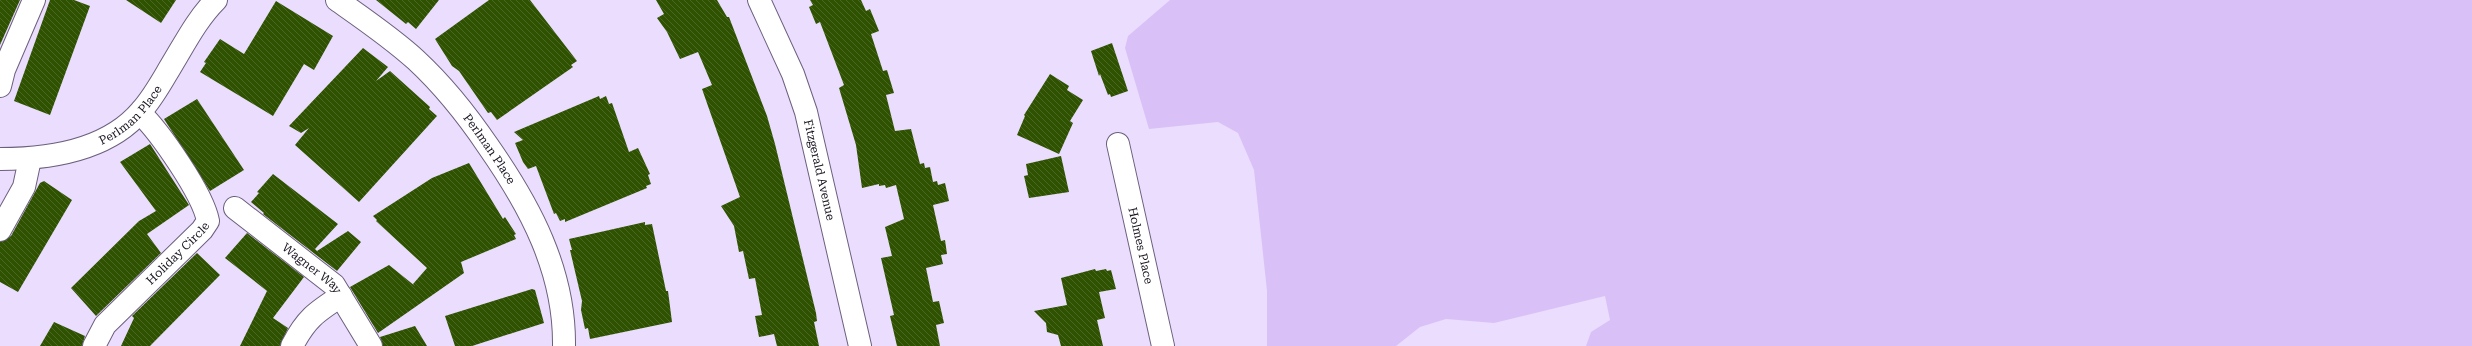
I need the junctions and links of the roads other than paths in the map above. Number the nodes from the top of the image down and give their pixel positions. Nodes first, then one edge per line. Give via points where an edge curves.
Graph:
1 (34, 0) edge
2 (215, 0) edge
3 (337, 0) edge
4 (759, 0) edge
5 (0, 86) edge
6 (140, 112) junction
7 (1118, 144) dead end
8 (0, 159) edge
9 (30, 159) junction
10 (235, 208) dead end
11 (0, 230) edge
12 (341, 296) junction
13 (94, 346) edge
14 (292, 346) edge
15 (370, 346) edge
16 (564, 346) edge
17 (860, 346) edge
18 (1163, 346) edge

1 - 5 street via 4,70
2 - 6 street, Perlman Place via 201,16
3 - 16 street, Perlman Place via 400,46 448,91 514,183 534,219 552,268 559,293
4 - 17 street, Fitzgerald Avenue via 793,74 806,112
6 - 9 street, Perlman Place via 128,124 88,146 71,152
6 - 13 street, Holiday Circle via 155,128 176,160 203,206 208,221 202,230 106,324
7 - 18 street, Holmes Place
8 - 9 street, Perlman Place
9 - 11 street via 24,187
10 - 12 street, Wagner Way via 325,277
12 - 14 street via 313,314
12 - 15 street, Wagner Way

